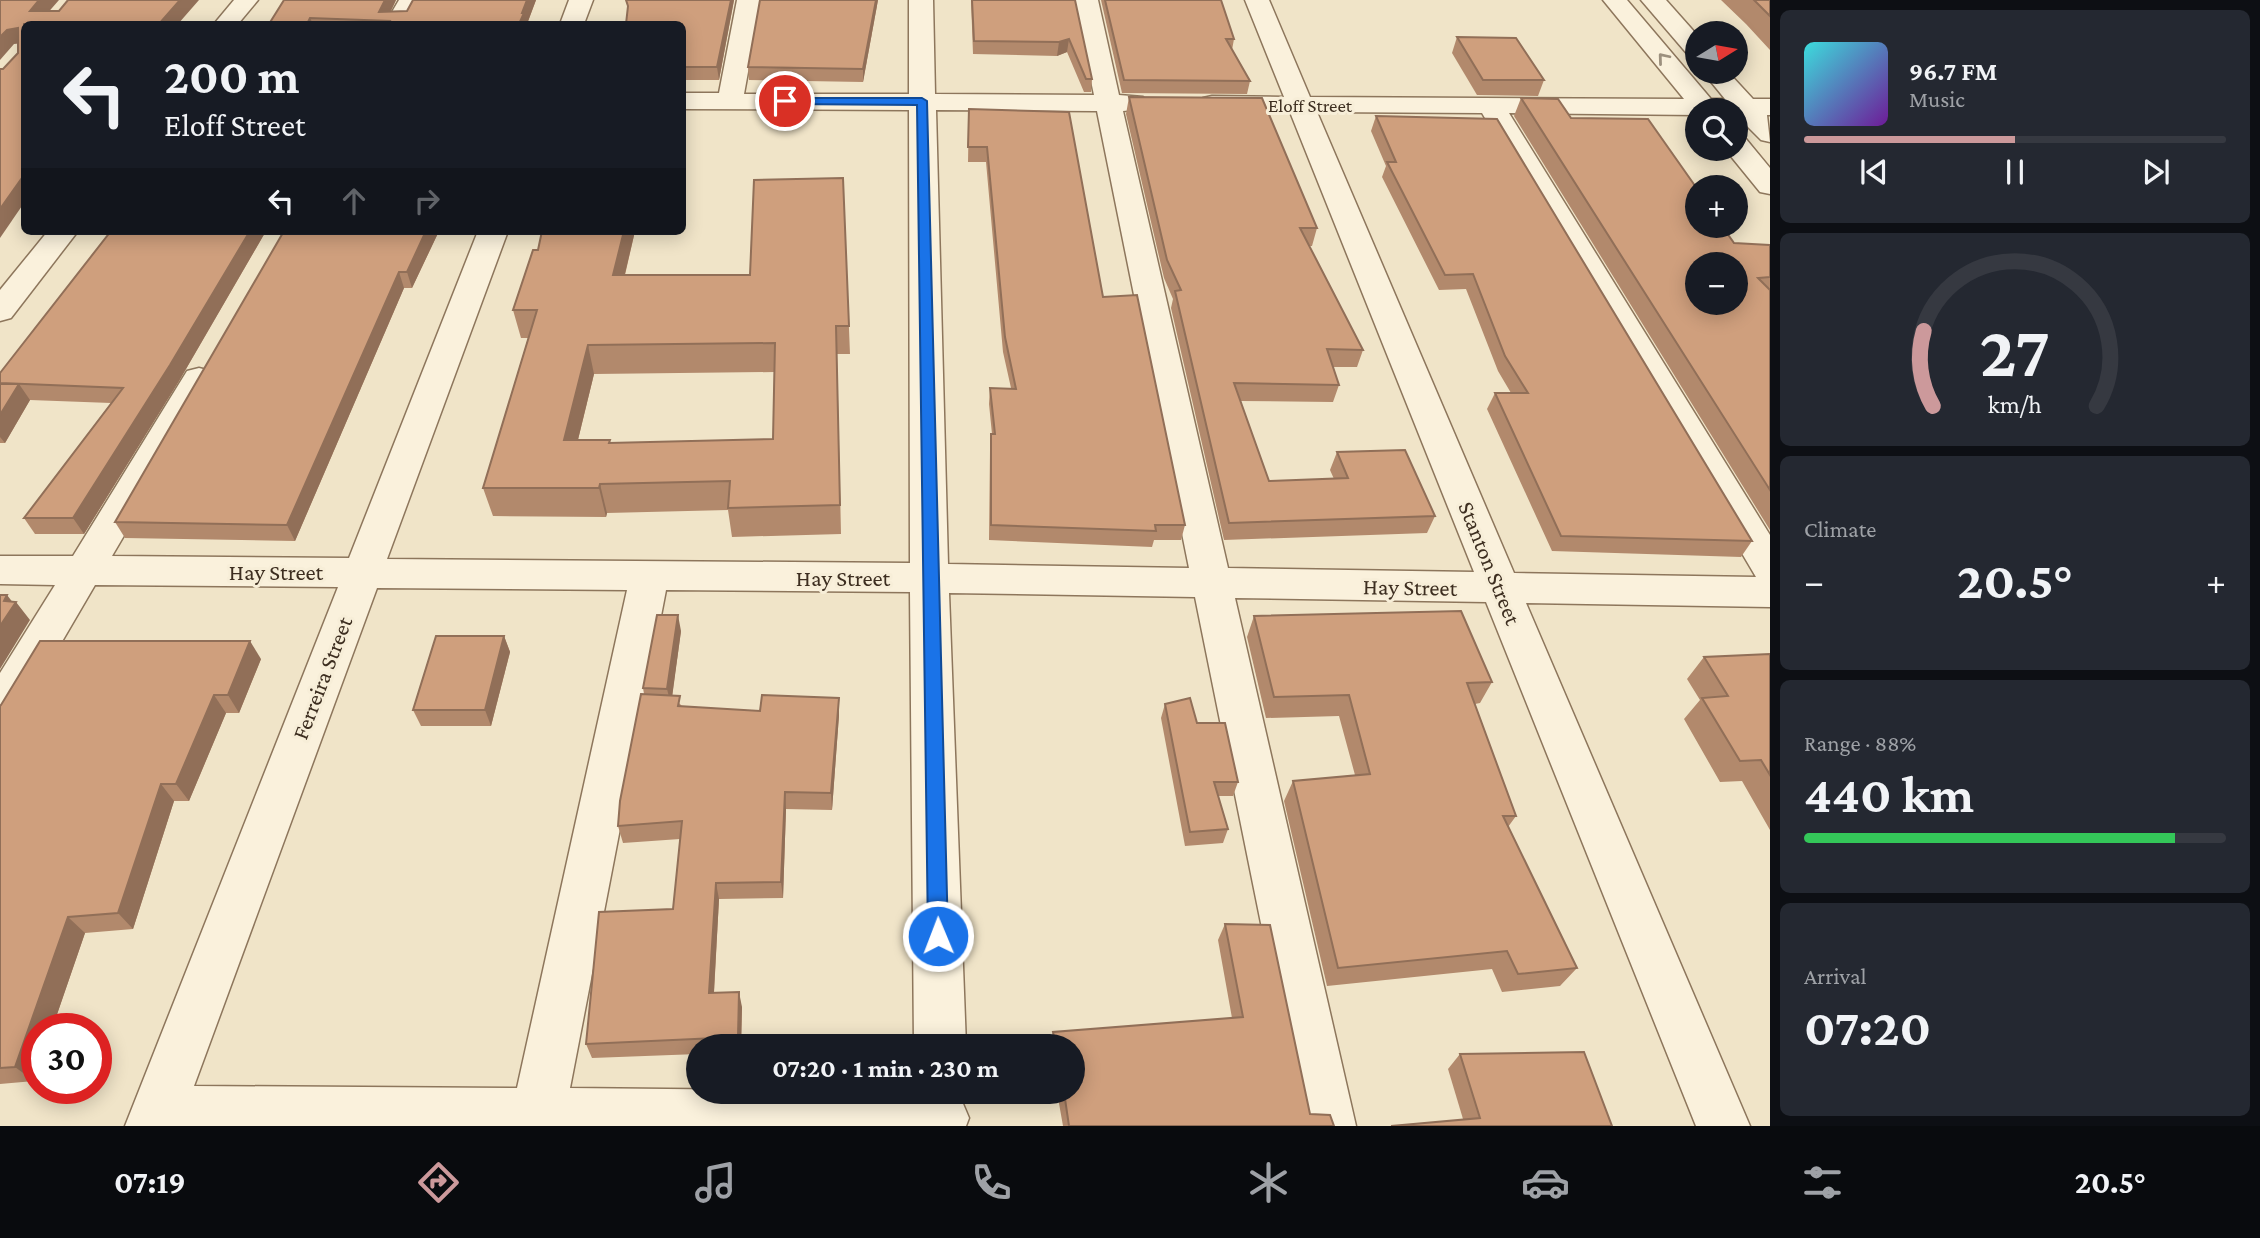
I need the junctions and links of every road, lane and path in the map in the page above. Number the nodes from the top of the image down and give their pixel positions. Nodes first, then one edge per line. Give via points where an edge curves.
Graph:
1 (246, 0) edge
2 (411, 0) edge
3 (581, 0) edge
4 (749, 0) edge
5 (921, 0) edge
6 (1086, 0) edge
7 (1257, 0) edge
8 (1615, 0) edge
9 (1653, 0) edge
10 (228, 21) edge
11 (399, 21) edge
12 (573, 21) edge
13 (1685, 36) edge
14 (1730, 84) edge
15 (1697, 98) edge
16 (686, 101) edge
17 (730, 101) junction
18 (922, 101) junction
19 (1108, 103) junction
20 (1163, 104) edge
21 (1191, 104) edge
22 (1301, 105) junction
23 (1491, 106) junction
24 (1758, 107) edge
25 (1685, 109) edge
26 (1770, 134) edge
27 (1748, 159) edge
28 (1770, 186) edge
29 (60, 235) edge
30 (491, 235) edge
31 (0, 312) edge
32 (218, 347) edge
33 (1770, 567) edge
34 (0, 570) edge
35 (82, 571) junction
36 (362, 573) junction
37 (649, 577) junction
38 (929, 578) junction
39 (1211, 585) junction
40 (1501, 589) junction
41 (1770, 592) edge
42 (0, 710) edge
43 (940, 1034) edge
44 (942, 1112) edge
45 (154, 1119) edge
46 (537, 1121) edge
47 (1329, 1126) edge
48 (1723, 1126) edge

1 - 10 street
2 - 11 street
3 - 12 street
4 - 17 street
5 - 18 street
6 - 19 street
7 - 22 street, Stanton Street
15 -> 8 street
9 - 13 street
14 - 24 street
16 - 17 street
17 - 18 street
18 - 19 street
18 - 38 street
19 - 20 street
19 - 39 street
21 - 22 street, Eloff Street
22 - 23 street, Eloff Street
22 - 40 street, Stanton Street
23 - 25 street, Eloff Street
23 - 33 street
24 - 26 street
27 - 28 street
29 - 31 street
30 - 36 street, Ferreira Street
32 - 35 street
34 - 35 street, Hay Street
35 - 36 street, Hay Street
35 - 42 street
36 - 37 street, Hay Street
36 - 45 street, Ferreira Street
37 - 38 street, Hay Street
37 - 46 street
38 - 39 street, Hay Street
38 - 43 street
39 - 40 street, Hay Street
39 - 47 street
40 - 41 street, Hay Street
40 - 48 street, Stanton Street
44 - 46 street
45 - 46 street

